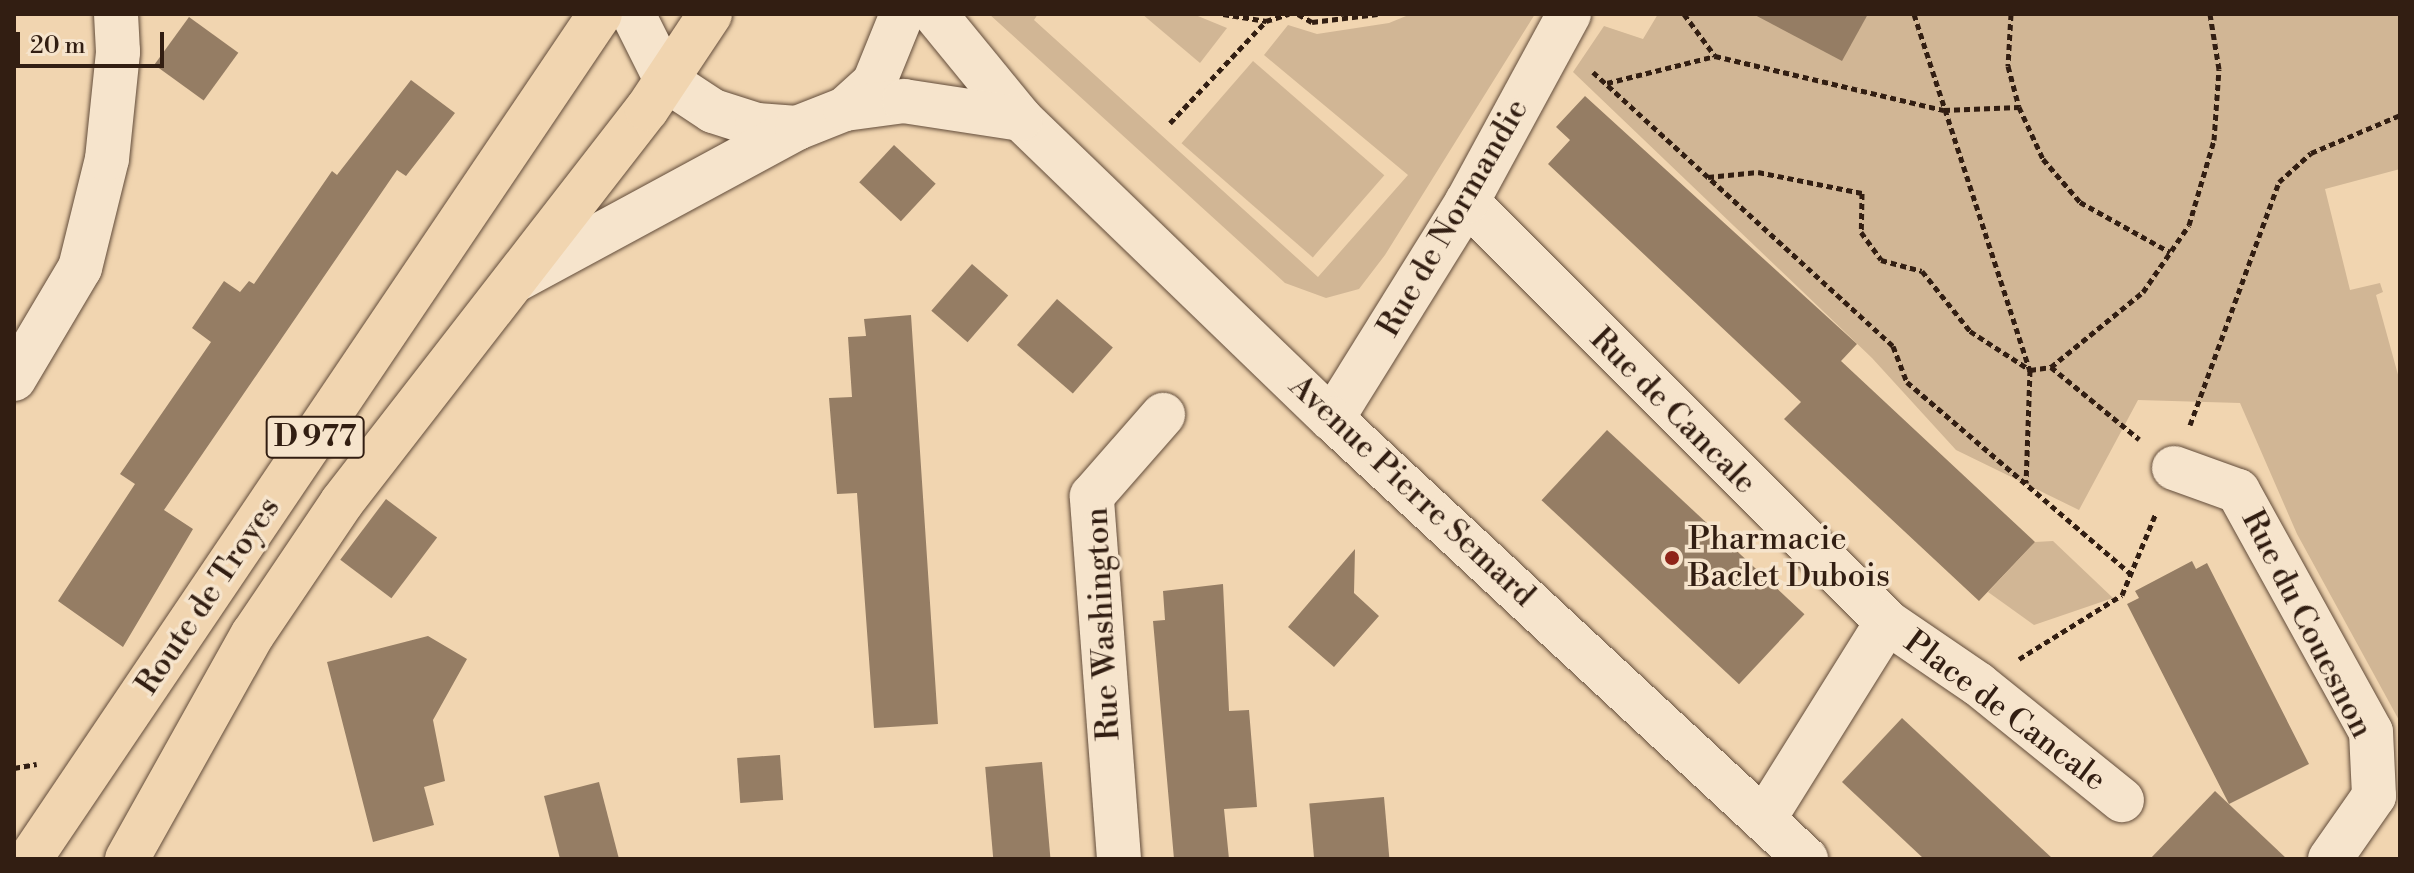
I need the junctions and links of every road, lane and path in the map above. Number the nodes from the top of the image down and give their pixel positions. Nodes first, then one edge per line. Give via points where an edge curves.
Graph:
1 (116, 14) edge
2 (600, 14) edge
3 (633, 14) edge
4 (710, 14) edge
5 (902, 14) edge
6 (935, 14) edge
7 (1223, 14) edge
8 (1289, 14) edge
9 (1298, 14) edge
10 (1378, 14) edge
11 (1684, 14) edge
12 (1914, 14) edge
13 (2011, 14) edge
14 (2210, 14) edge
15 (1266, 21) junction
16 (1563, 26) edge
17 (1715, 56) junction
18 (666, 80) junction
19 (1606, 84) junction
20 (2019, 107) junction
21 (845, 109) junction
22 (1944, 110) junction
23 (2400, 115) edge
24 (1021, 119) junction
25 (1170, 123) dead end
26 (797, 128) junction
27 (1708, 177) junction
28 (1467, 202) junction
29 (2170, 252) junction
30 (518, 279) junction
31 (2051, 367) junction
32 (2030, 370) junction
33 (14, 379) edge
34 (1163, 415) dead end
35 (1332, 419) junction
36 (2174, 468) junction
37 (2026, 484) junction
38 (2130, 573) junction
39 (1887, 622) junction
40 (1978, 684) junction
41 (2122, 800) dead end
42 (1764, 819) junction
43 (30, 859) edge
44 (127, 859) edge
45 (1119, 859) edge
46 (1806, 859) edge
47 (2330, 859) edge

1 - 33 street via 118,52 107,159 80,268
2 - 43 main road, Route de Troyes / D 977
3 - 18 street
4 - 18 main road, D 977
5 - 21 street via 874,83
6 - 24 street, Avenue Pierre Semard
7 - 15 path
8 - 15 path
9 - 10 path via 1312,22
11 - 17 path
12 - 22 path
13 - 20 path via 2008,66
14 - 29 path via 2219,69 2214,140 2189,225
15 - 25 path
16 - 19 path
16 - 28 street, Rue de Normandie
17 - 19 path
17 - 22 path
18 - 26 street via 713,111 757,125
18 - 30 main road, D 977
19 - 27 path
20 - 22 path
20 - 29 path via 2043,159 2080,202
21 - 24 street via 904,101
21 - 26 street
22 - 32 path
23 - 36 path via 2311,153 2279,182
24 - 35 street, Avenue Pierre Semard
26 - 30 street
27 - 32 path via 1758,172 1862,193 1861,232 1881,260 1922,271 1970,331
27 - 37 path via 1893,346 1907,382
28 - 35 street, Rue de Normandie
28 - 39 street, Rue de Cancale via 1533,274
29 - 31 path via 2143,292
30 - 44 main road, D 977 via 342,502 253,634
31 - 32 path
31 - 36 path
32 - 37 path
34 - 45 street, Rue Washington via 1092,496
35 - 42 street, Avenue Pierre Semard
36 - 38 path
36 - 47 street, Rue du Couesnon via 2238,491 2371,732 2374,796
37 - 38 path
38 - 40 path via 2122,595
39 - 40 street, Place de Cancale
39 - 42 street
40 - 41 street, Place de Cancale
42 - 46 street, Avenue Pierre Semard

